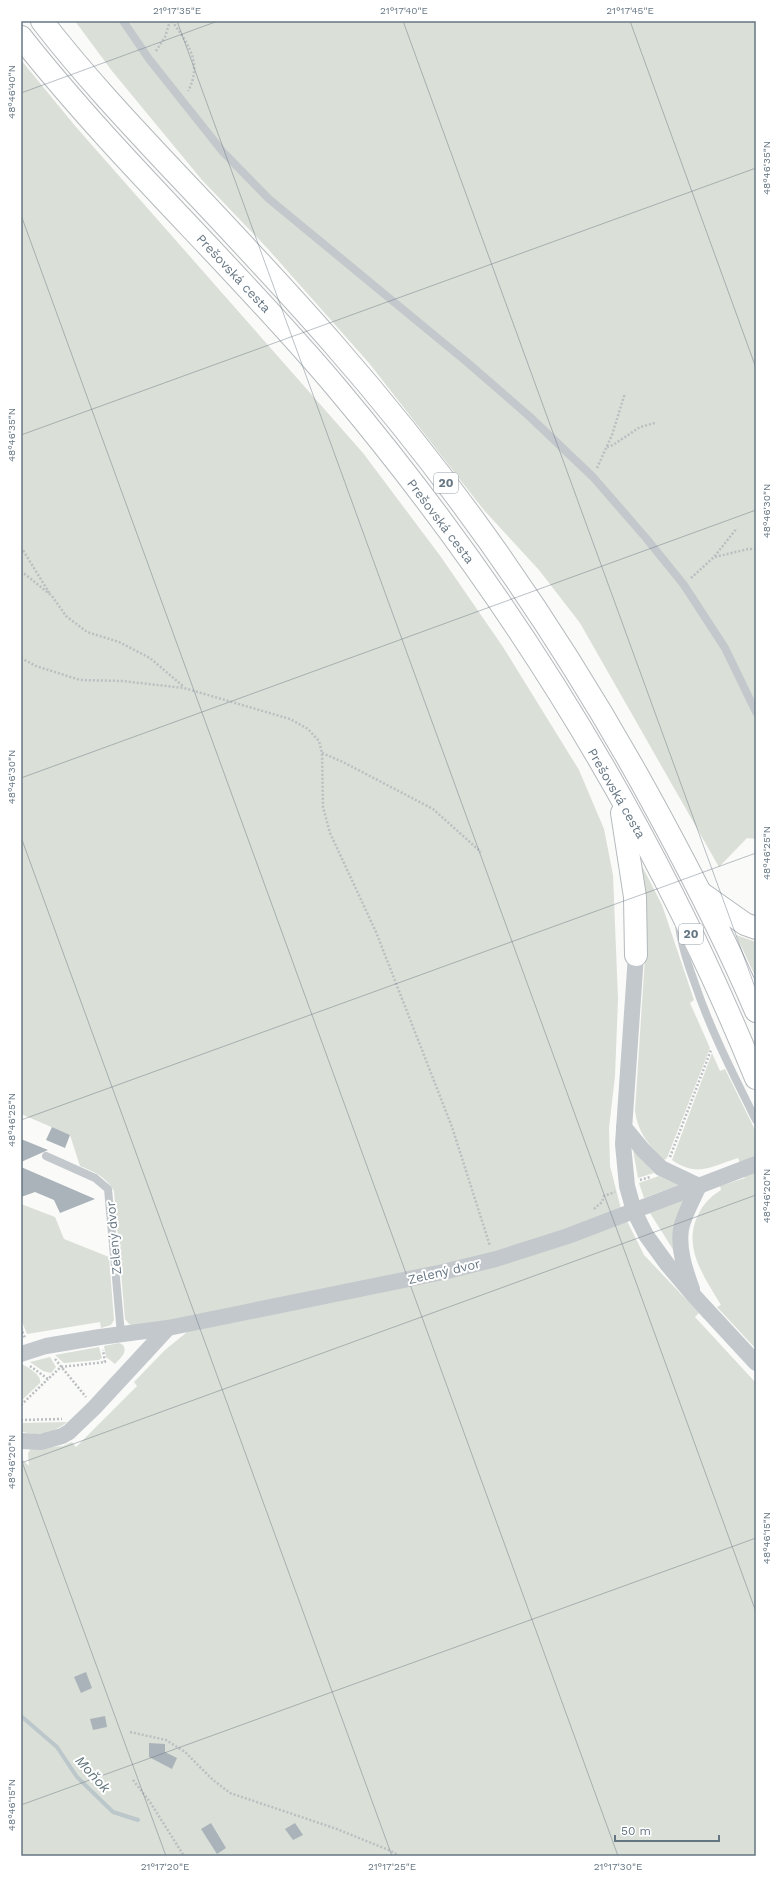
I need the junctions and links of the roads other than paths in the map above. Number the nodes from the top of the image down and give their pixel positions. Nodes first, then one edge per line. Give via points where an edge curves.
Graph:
1 (42, 21) edge
2 (123, 21) edge
3 (21, 37) edge
4 (756, 712) edge
5 (618, 794) junction
6 (699, 892) junction
7 (676, 902) junction
8 (756, 928) edge
9 (636, 955) joint
10 (756, 1012) edge
11 (756, 1078) edge
12 (756, 1120) edge
13 (624, 1127) junction
14 (46, 1156) dead end
15 (756, 1164) edge
16 (699, 1186) junction
17 (634, 1211) junction
18 (695, 1297) junction
19 (168, 1328) junction
20 (121, 1334) junction
21 (24, 1351) edge
22 (756, 1363) edge
23 (22, 1441) edge

1 - 6 highway, Prešovská cesta / 20 via 130,124 336,347 479,526 560,646 637,773
2 - 4 lane via 183,103 223,152 269,199 474,368 593,477 684,585 725,648
3 - 5 highway, Prešovská cesta / 20 via 114,145 288,332 406,473 514,623
5 - 7 highway, Prešovská cesta / 20
5 - 9 highway via 635,897
6 - 8 highway via 745,924
6 - 10 highway, Prešovská cesta / 20
7 - 11 highway, Prešovská cesta / 20 via 726,1007
7 - 12 lane via 681,943 701,1001
9 - 13 street
13 - 16 street via 661,1168
13 - 17 street via 627,1186
14 - 20 lane, Zelený dvor via 95,1178 108,1189
15 - 16 street, Zelený dvor
16 - 17 street, Zelený dvor
16 - 18 street via 681,1228 680,1240
17 - 18 street via 646,1235
17 - 19 street, Zelený dvor via 496,1259 444,1272
18 - 22 street
19 - 20 street, Zelený dvor
19 - 23 street via 77,1425 62,1436 41,1442
20 - 21 street, Zelený dvor

